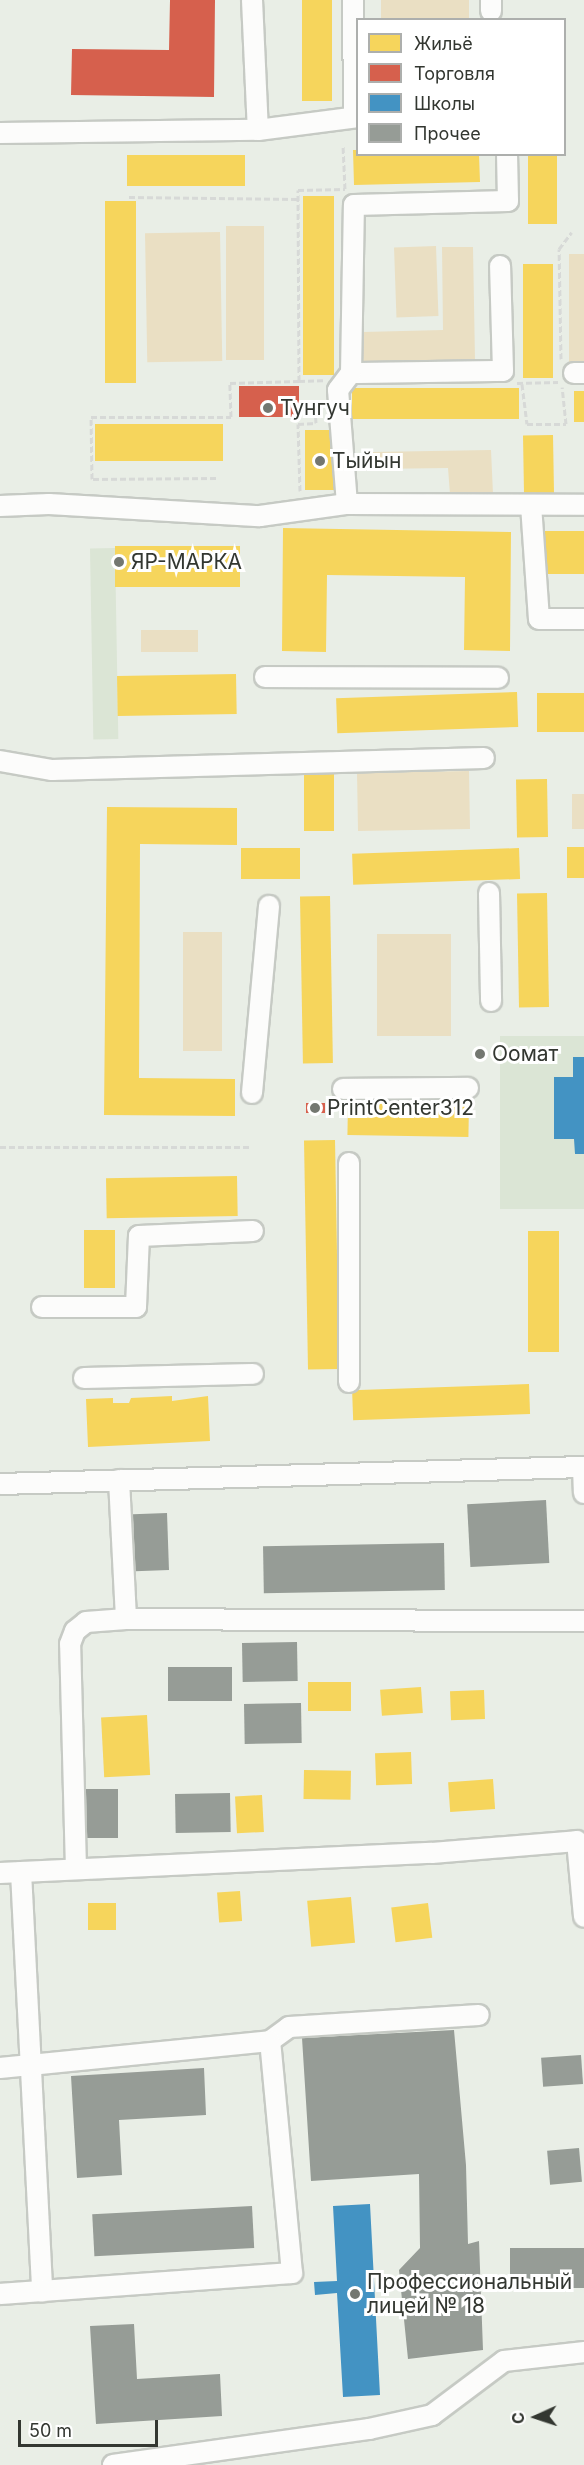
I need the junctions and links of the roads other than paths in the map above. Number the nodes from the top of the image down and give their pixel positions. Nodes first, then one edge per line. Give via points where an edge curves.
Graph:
1 (252, 0) edge
2 (353, 0) edge
3 (356, 117) edge
4 (258, 130) junction
5 (0, 134) edge
6 (507, 156) edge
7 (500, 266) dead end
8 (351, 373) junction
9 (347, 504) junction
10 (531, 505) junction
11 (584, 505) edge
12 (0, 506) edge
13 (584, 619) edge
14 (265, 677) dead end
15 (498, 678) dead end
16 (484, 758) dead end
17 (0, 761) edge
18 (489, 893) dead end
19 (269, 906) dead end
20 (491, 1001) dead end
21 (468, 1088) dead end
22 (343, 1089) dead end
23 (252, 1093) dead end
24 (349, 1163) dead end
25 (253, 1231) dead end
26 (42, 1307) dead end
27 (253, 1374) dead end
28 (84, 1378) dead end
29 (349, 1382) dead end
30 (583, 1467) edge
31 (119, 1480) junction
32 (0, 1484) edge
33 (584, 1493) edge
34 (126, 1619) junction
35 (584, 1621) edge
36 (76, 1869) junction
37 (21, 1872) junction
38 (0, 1873) edge
39 (584, 1917) edge
40 (479, 2015) dead end
41 (270, 2041) junction
42 (31, 2065) junction
43 (0, 2068) edge
44 (42, 2291) junction
45 (0, 2294) edge
46 (584, 2352) edge
47 (113, 2465) edge

1 - 4 street
2 - 3 street
3 - 4 street
4 - 5 street
6 - 8 street via 508,201 354,205
7 - 8 street via 503,371
8 - 9 street via 338,390
9 - 10 street
9 - 12 street via 260,516 49,504
10 - 11 street
10 - 13 street via 539,619
14 - 15 street
16 - 17 street via 52,770
18 - 20 street
19 - 23 street
21 - 22 street
24 - 29 street
25 - 26 street via 139,1236 136,1307
27 - 28 street
30 - 31 street
30 - 33 street
31 - 32 street
31 - 34 street
34 - 35 street
34 - 36 street via 86,1622 75,1631 70,1644
36 - 37 street
36 - 39 street via 432,1853 577,1841
37 - 38 street
37 - 42 street
40 - 41 street via 289,2027
41 - 42 street
41 - 44 street via 292,2273
42 - 43 street
42 - 44 street
44 - 45 street
46 - 47 street via 504,2361 432,2415

